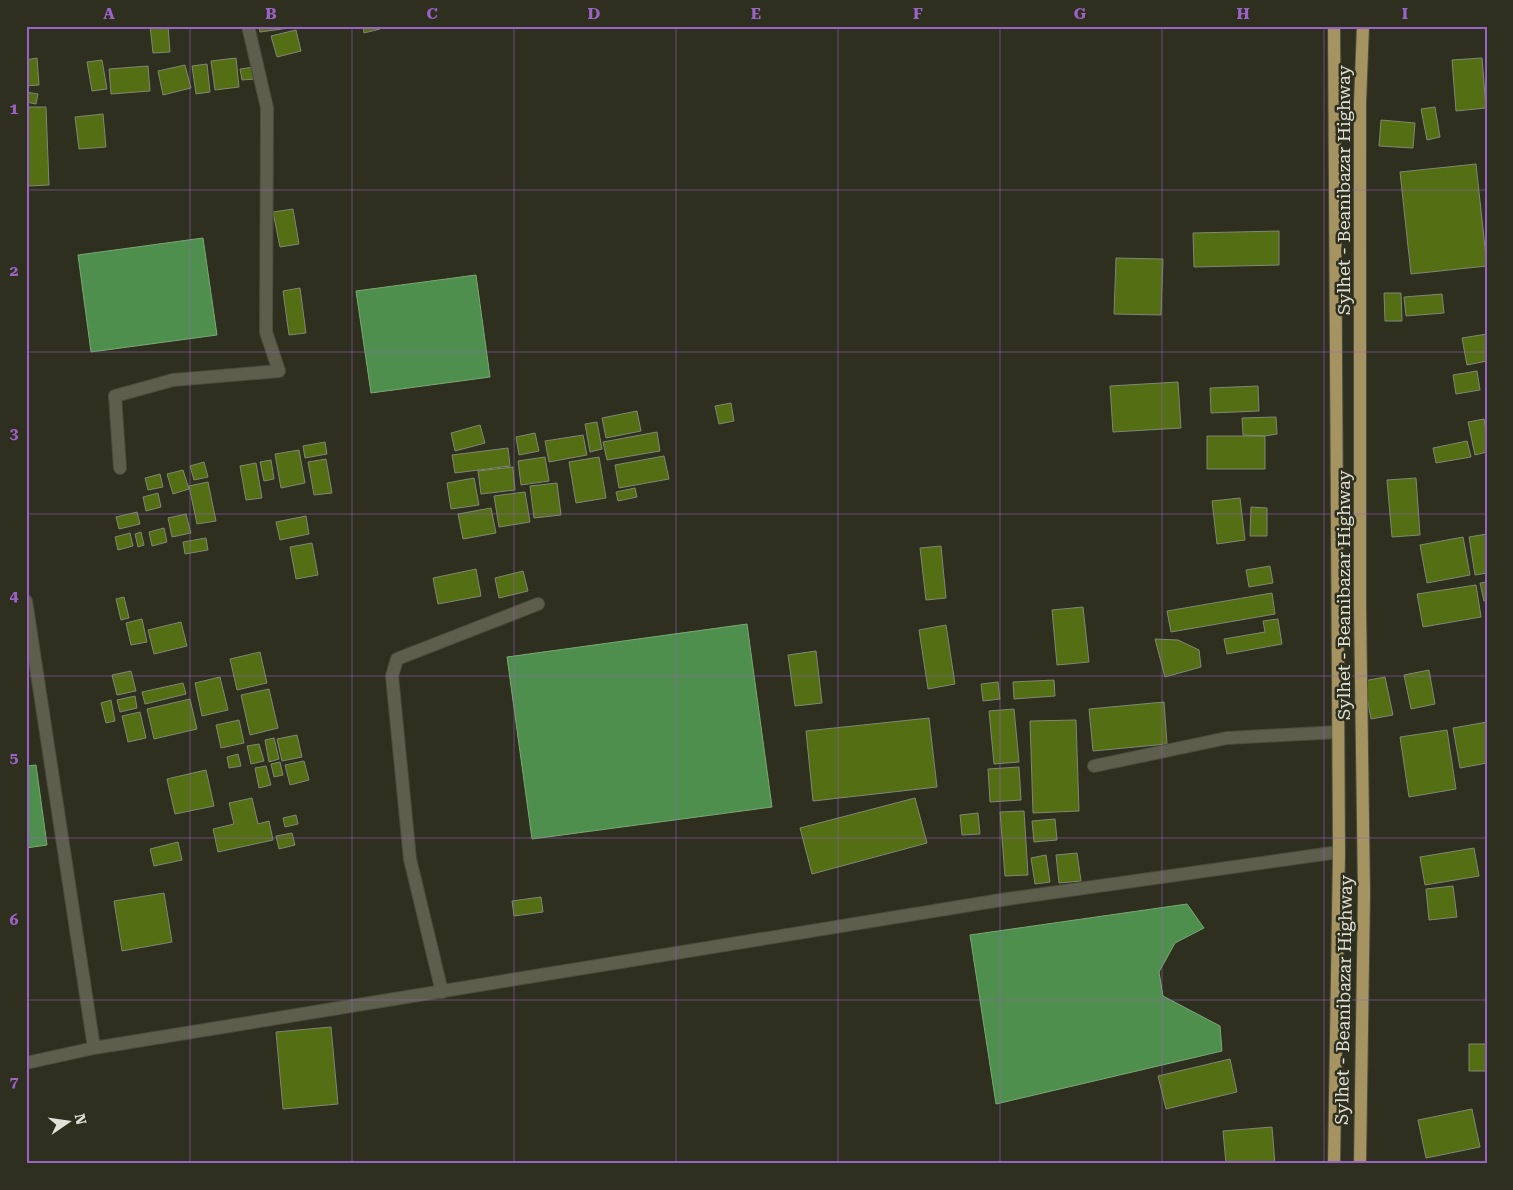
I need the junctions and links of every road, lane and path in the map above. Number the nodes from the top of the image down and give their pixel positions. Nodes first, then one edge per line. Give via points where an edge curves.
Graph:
1 (248, 26) edge
2 (1334, 26) edge
3 (1363, 26) edge
4 (120, 468) dead end
5 (26, 601) edge
6 (538, 604) dead end
7 (1338, 732) junction
8 (1094, 766) dead end
9 (1339, 852) junction
10 (442, 992) junction
11 (94, 1048) junction
12 (26, 1063) edge
13 (1334, 1164) edge
14 (1360, 1164) edge

1 - 4 street via 267,108 266,332 279,371 173,380 116,396
2 - 7 main road, Sylhet - Beanibazar Highway
3 - 14 main road, Sylhet - Beanibazar Highway via 1360,103 1360,606 1364,893
5 - 11 street
6 - 10 street via 397,659 392,676 410,859
7 - 8 street via 1227,738
7 - 9 main road, Sylhet - Beanibazar Highway
9 - 10 street via 997,901
9 - 13 main road, Sylhet - Beanibazar Highway
10 - 11 street
11 - 12 street

